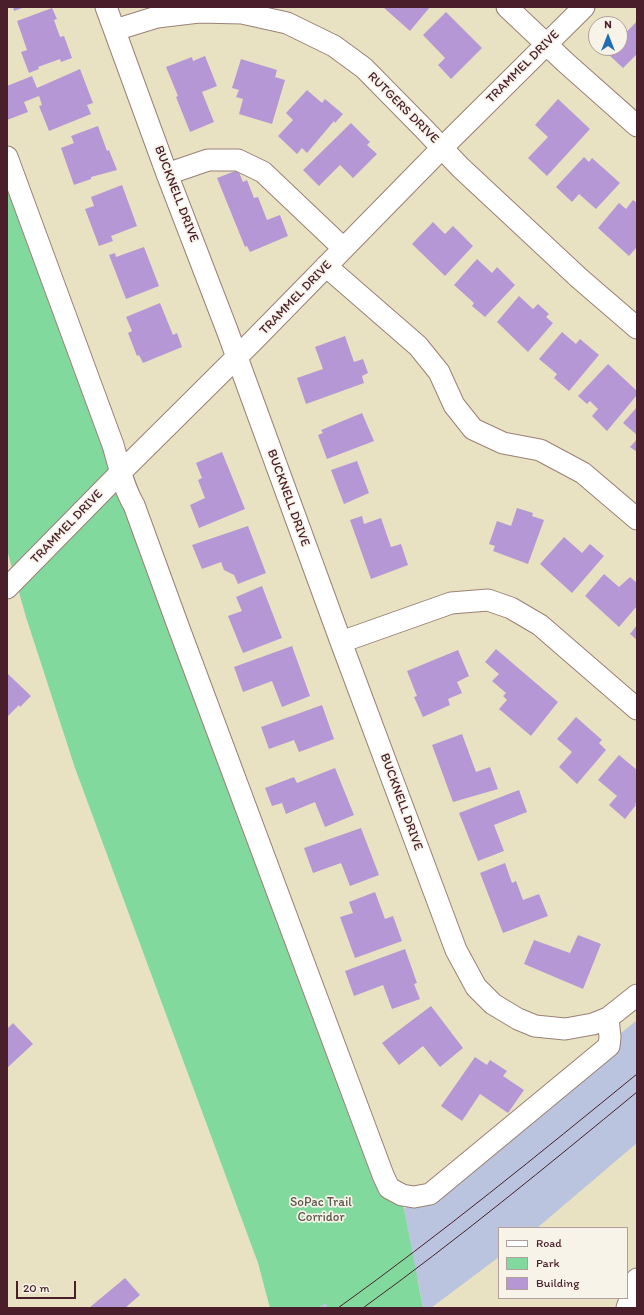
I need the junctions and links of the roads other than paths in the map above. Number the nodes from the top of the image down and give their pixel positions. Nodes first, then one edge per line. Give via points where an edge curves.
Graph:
1 (106, 7) edge
2 (507, 7) edge
3 (584, 7) edge
4 (115, 30) junction
5 (547, 44) junction
6 (637, 126) edge
7 (442, 148) junction
8 (7, 157) edge
9 (167, 174) junction
10 (344, 248) junction
11 (326, 266) junction
12 (637, 328) edge
13 (237, 356) junction
14 (120, 472) junction
15 (637, 519) edge
16 (7, 588) edge
17 (341, 642) junction
18 (637, 709) edge
19 (637, 995) edge
20 (608, 1018) junction
21 (637, 1280) edge
22 (627, 1308) edge

1 - 4 street, BUCKNELL DRIVE
2 - 5 street
3 - 5 street, TRAMMEL DRIVE
4 - 7 street, RUTGERS DRIVE via 157,17 199,12 242,13 287,23 334,46 364,68
4 - 9 street, BUCKNELL DRIVE
5 - 6 street
5 - 7 street, TRAMMEL DRIVE
7 - 10 street, TRAMMEL DRIVE
7 - 12 street, RUTGERS DRIVE via 579,278
8 - 14 street via 114,445
9 - 10 street via 208,160 238,160 263,172
9 - 13 street, BUCKNELL DRIVE
10 - 11 street, TRAMMEL DRIVE
11 - 13 street, TRAMMEL DRIVE
11 - 15 street via 418,346 439,372 454,405 473,429 503,443 540,450 583,473
13 - 14 street, TRAMMEL DRIVE
13 - 17 street, BUCKNELL DRIVE
14 - 16 street, TRAMMEL DRIVE
14 - 20 street via 389,1188 402,1195 414,1197 430,1194 609,1046
17 - 18 street via 451,603 488,600 510,608 540,625
17 - 20 street, BUCKNELL DRIVE via 456,950 476,987 493,1004 535,1026 565,1029 593,1024
19 - 20 street, BUCKNELL DRIVE
21 - 22 street

